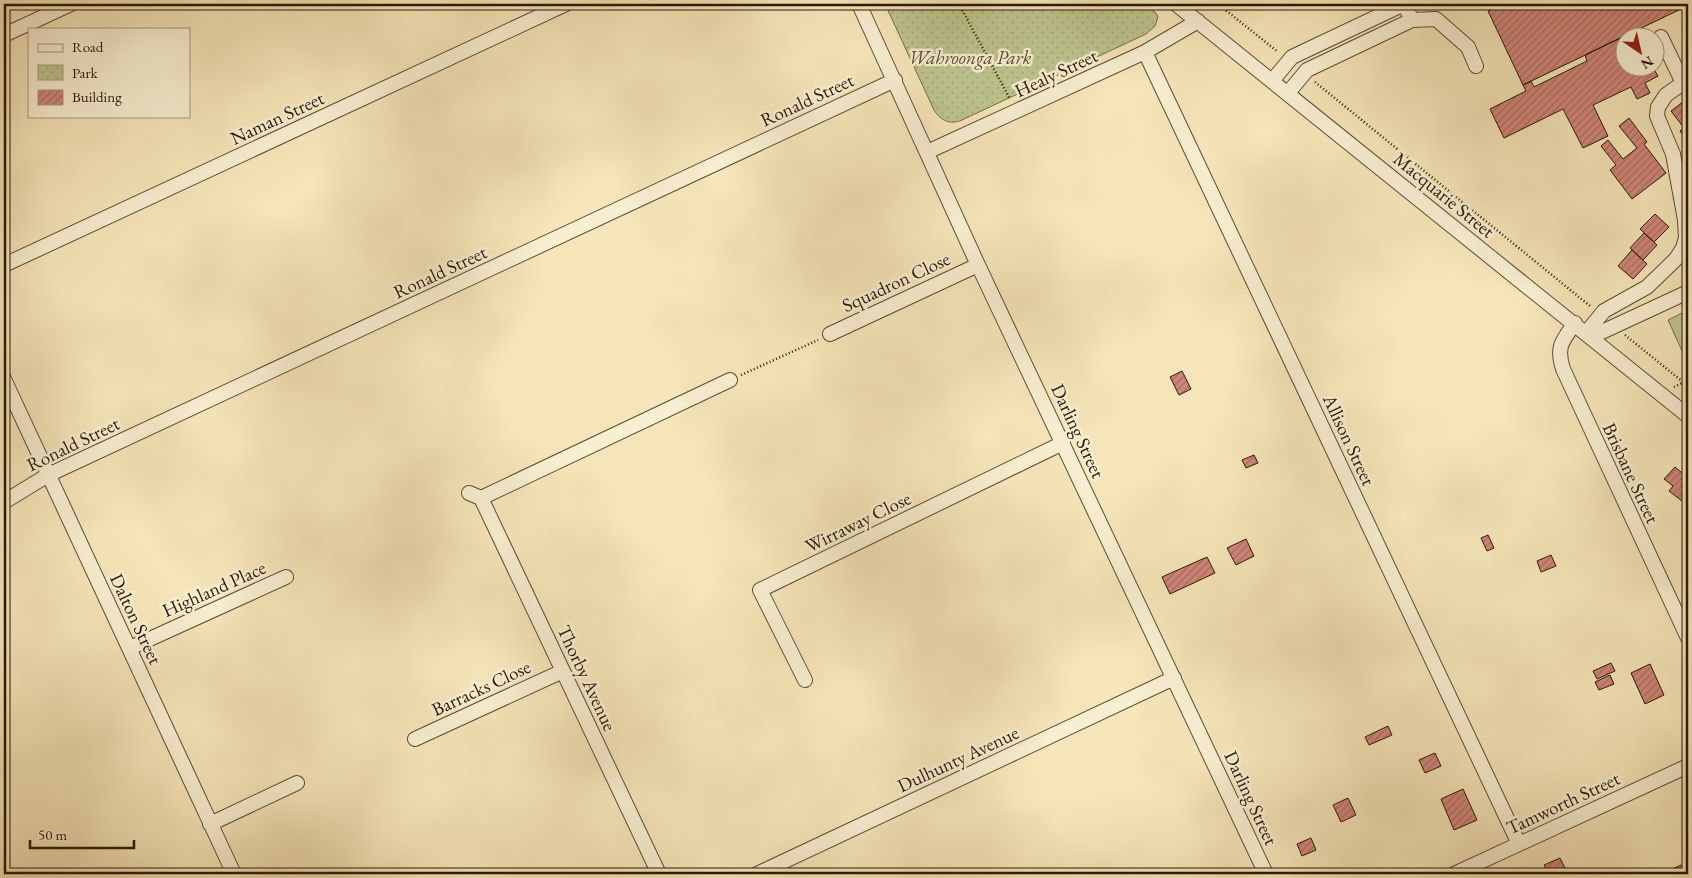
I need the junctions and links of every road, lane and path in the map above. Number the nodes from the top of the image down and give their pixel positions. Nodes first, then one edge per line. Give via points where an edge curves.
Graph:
1 (566, 4) edge
2 (859, 4) edge
3 (959, 4) edge
4 (1176, 4) edge
5 (1218, 4) edge
6 (1404, 4) edge
7 (64, 5) edge
8 (1412, 20) junction
9 (1198, 21) junction
10 (4, 36) edge
11 (1664, 42) edge
12 (1145, 52) junction
13 (1288, 61) junction
14 (1476, 66) dead end
15 (1304, 74) junction
16 (895, 80) junction
17 (1272, 80) junction
18 (1686, 82) edge
19 (1288, 93) junction
20 (1017, 111) junction
21 (927, 152) junction
22 (4, 265) edge
23 (978, 265) junction
24 (1688, 292) edge
25 (1600, 315) junction
26 (1575, 324) junction
27 (1614, 326) junction
28 (830, 334) joint
29 (1588, 335) junction
30 (4, 379) edge
31 (730, 380) joint
32 (1688, 386) edge
33 (1688, 416) edge
34 (1063, 443) junction
35 (48, 475) junction
36 (4, 502) edge
37 (286, 577) dead end
38 (1688, 638) edge
39 (130, 648) junction
40 (563, 671) junction
41 (1174, 678) junction
42 (805, 680) dead end
43 (415, 739) dead end
44 (1688, 766) edge
45 (297, 783) dead end
46 (210, 824) junction
47 (1519, 844) junction
48 (234, 874) edge
49 (659, 874) edge
50 (757, 874) edge
51 (1266, 874) edge
52 (1454, 874) edge

1 - 22 street, Naman Street
2 - 16 street, Darling Street
3 - 20 path
4 - 9 street, Macquarie Street
5 - 13 path
6 - 8 street
6 - 13 street
7 - 10 street
8 - 14 street via 1436,19 1468,47
8 - 15 street
9 - 12 street, Healy Street
9 - 17 street, Macquarie Street
11 - 18 street
12 - 20 street, Healy Street
12 - 47 street, Allison Street
13 - 17 street
15 - 19 street
15 - 25 path
16 - 21 street, Darling Street
16 - 35 street, Ronald Street
17 - 19 street, Macquarie Street
18 - 25 street via 1666,95 1658,107 1657,116 1673,154 1685,220 1683,248 1647,287
19 - 26 street, Macquarie Street
20 - 21 street, Healy Street
21 - 23 street, Darling Street
23 - 28 street, Squadron Close
23 - 34 street, Darling Street
24 - 27 street
25 - 29 street
26 - 29 street, Macquarie Street
26 - 38 street, Brisbane Street via 1561,344 1559,355 1563,369
27 - 29 street
27 - 32 path
28 - 31 path
29 - 33 street, Macquarie Street
30 - 35 street, Dalton Street
31 - 40 street, Thorby Avenue via 475,496
34 - 41 street, Darling Street
34 - 42 street, Wirraway Close via 760,590
35 - 36 street, Ronald Street
35 - 39 street, Dalton Street
37 - 39 street, Highland Place
39 - 46 street, Dalton Street
40 - 43 street, Barracks Close
40 - 49 street, Thorby Avenue
41 - 50 street, Dulhunty Avenue
41 - 51 street, Darling Street
44 - 47 street, Tamworth Street
45 - 46 street
46 - 48 street, Dalton Street
47 - 52 street, Tamworth Street

